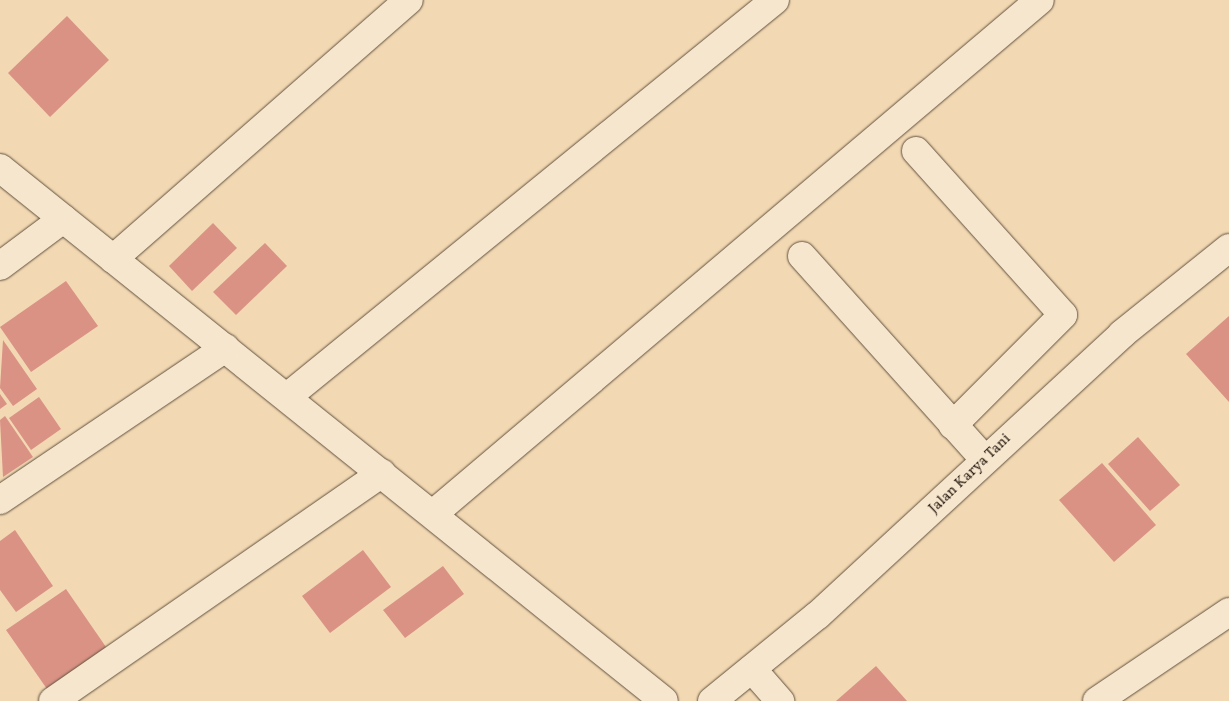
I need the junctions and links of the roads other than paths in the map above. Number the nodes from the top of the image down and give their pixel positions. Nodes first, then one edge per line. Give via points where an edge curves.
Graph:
1 (409, 0) edge
2 (775, 0) edge
3 (1040, 0) edge
4 (916, 151) dead end
5 (0, 168) edge
6 (63, 219) junction
7 (1229, 248) edge
8 (802, 256) dead end
9 (113, 259) junction
10 (0, 266) edge
11 (225, 348) junction
12 (287, 397) junction
13 (953, 425) junction
14 (985, 460) junction
15 (382, 474) junction
16 (0, 500) edge
17 (433, 514) junction
18 (1229, 612) edge
19 (752, 669) junction
20 (53, 701) edge
21 (664, 701) edge
22 (712, 701) edge
23 (780, 701) edge
24 (1097, 701) edge

1 - 9 street
2 - 12 street
3 - 17 street
4 - 13 street via 1064,315
5 - 6 street
6 - 9 street
6 - 10 street
7 - 14 street, Jalan Karya Tani via 1122,334
8 - 13 street
9 - 11 street
11 - 12 street
11 - 16 street
12 - 15 street
13 - 14 street
14 - 19 street, Jalan Karya Tani
15 - 17 street
15 - 20 street
17 - 21 street
18 - 24 street
19 - 22 street, Jalan Karya Tani
19 - 23 street

